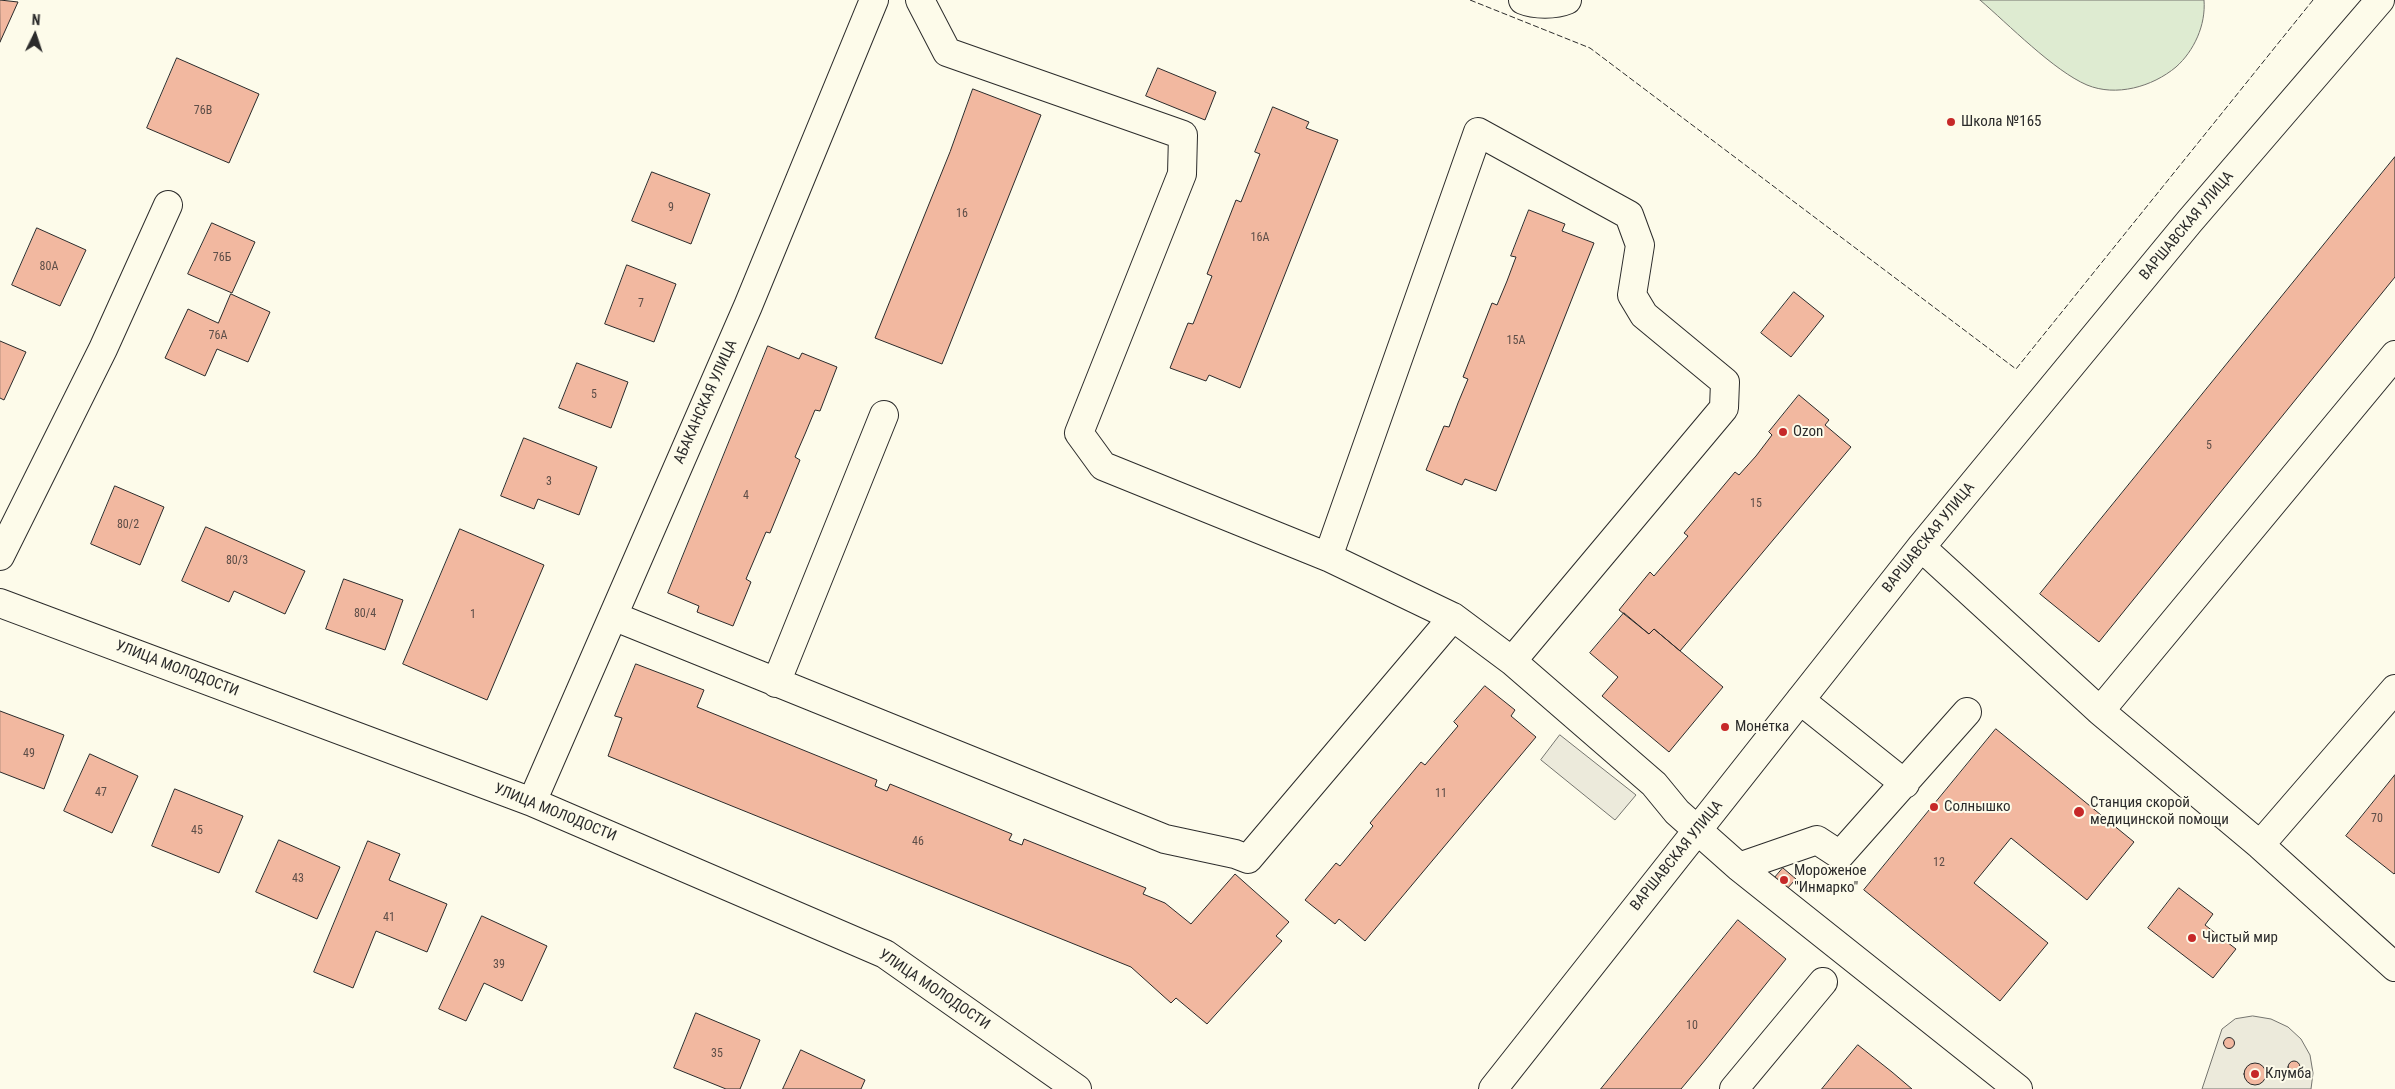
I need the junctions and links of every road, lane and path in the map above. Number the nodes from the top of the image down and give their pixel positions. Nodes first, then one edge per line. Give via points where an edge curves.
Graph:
1 (874, 0) edge
2 (920, 0) edge
3 (1523, 0) edge
4 (1567, 0) edge
5 (2380, 0) edge
6 (2395, 12) edge
7 (168, 205) dead end
8 (2395, 355) edge
9 (884, 415) dead end
10 (1921, 547) junction
11 (0, 556) edge
12 (1328, 557) junction
13 (0, 603) edge
14 (613, 616) junction
15 (1453, 617) junction
16 (1512, 661) junction
17 (776, 683) junction
18 (2395, 689) edge
19 (1800, 700) junction
20 (2100, 711) junction
21 (1967, 712) dead end
22 (1905, 784) junction
23 (532, 802) junction
24 (1698, 831) junction
25 (2260, 845) junction
26 (1739, 867) junction
27 (2395, 967) edge
28 (1823, 982) dead end
29 (1077, 1089) edge
30 (1493, 1089) edge
31 (1734, 1089) edge
32 (2018, 1089) edge

1 - 14 street, АБАКАНСКАЯ УЛИЦА via 748,306
2 - 12 street via 947,52 1183,135 1182,174 1079,433 1103,466
3 - 4 street via 1560,3
5 - 6 street
5 - 10 street, ВАРШАВСКАЯ УЛИЦА via 2189,222
7 - 11 street via 103,349
8 - 20 street
9 - 17 street
10 - 19 street, ВАРШАВСКАЯ УЛИЦА
10 - 20 street
12 - 15 street
12 - 16 street via 1478,132 1629,216 1640,245 1632,295 1644,315 1725,382 1724,408
13 - 23 street, УЛИЦА МОЛОДОСТИ
14 - 17 street
14 - 23 street, АБАКАНСКАЯ УЛИЦА
15 - 16 street
15 - 17 street via 1248,859 1165,839
16 - 24 street via 1654,784
18 - 25 street
19 - 22 street
19 - 24 street, ВАРШАВСКАЯ УЛИЦА
20 - 25 street
21 - 22 street
22 - 26 street via 1840,855 1817,840
23 - 29 street, УЛИЦА МОЛОДОСТИ via 885,954
24 - 26 street
24 - 30 street, ВАРШАВСКАЯ УЛИЦА
25 - 27 street
26 - 32 street
28 - 31 street

